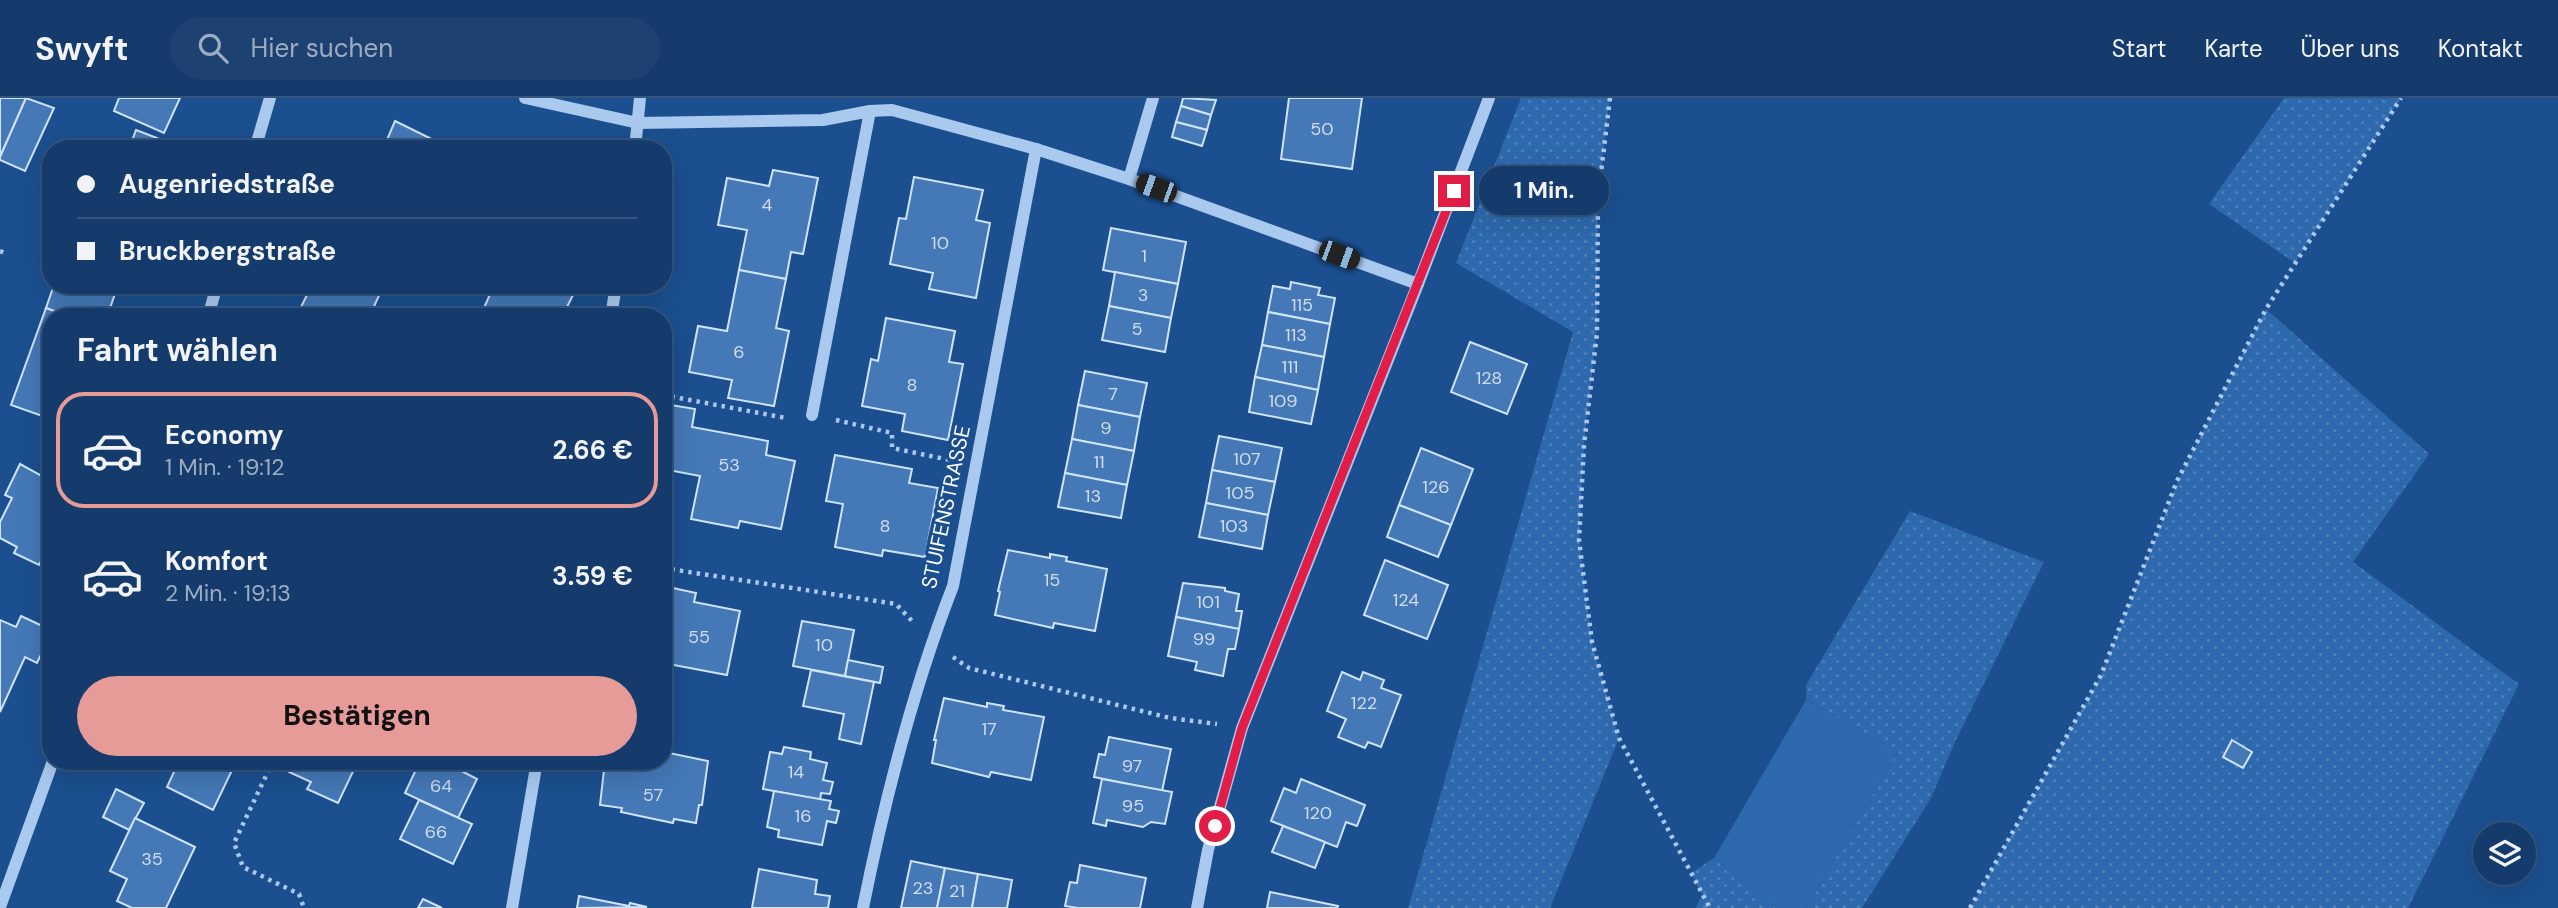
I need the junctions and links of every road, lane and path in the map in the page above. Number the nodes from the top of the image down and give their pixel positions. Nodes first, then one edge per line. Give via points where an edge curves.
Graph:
1 (270, 98) edge
2 (525, 98) edge
3 (640, 98) edge
4 (1153, 98) edge
5 (1489, 98) edge
6 (1610, 98) edge
7 (2401, 98) edge
8 (893, 104) edge
9 (870, 111) junction
10 (638, 123) junction
11 (258, 140) edge
12 (636, 140) edge
13 (1036, 149) junction
14 (1129, 179) junction
15 (1418, 284) junction
16 (672, 396) edge
17 (723, 405) dead end
18 (812, 415) dead end
19 (892, 433) dead end
20 (975, 465) junction
21 (672, 569) edge
22 (896, 604) dead end
23 (969, 668) dead end
24 (1242, 728) junction
25 (50, 770) edge
26 (269, 770) edge
27 (535, 770) edge
28 (0, 907) edge
29 (304, 908) edge
30 (512, 908) edge
31 (863, 908) edge
32 (1197, 908) edge
33 (1710, 908) edge
34 (1970, 908) edge

1 - 11 street
2 - 10 street
3 - 10 street
4 - 14 street
5 - 15 street
6 - 33 path via 1598,198 1597,333 1579,540 1592,642 1619,738
7 - 34 path via 2266,309 2177,481 2101,675
8 - 9 street
8 - 13 street
9 - 10 street via 823,120
9 - 18 street
10 - 12 street
13 - 14 street
13 - 20 street, STUIFENSTRASSE
14 - 15 street
15 - 24 street
16 - 17 path
19 - 20 path via 892,448
20 - 31 street, STUIFENSTRASSE via 953,586 931,642 883,808
21 - 22 path
23 - 24 path via 1170,718
24 - 32 street
25 - 28 street
26 - 29 path via 234,843 243,867 299,894
27 - 30 street

